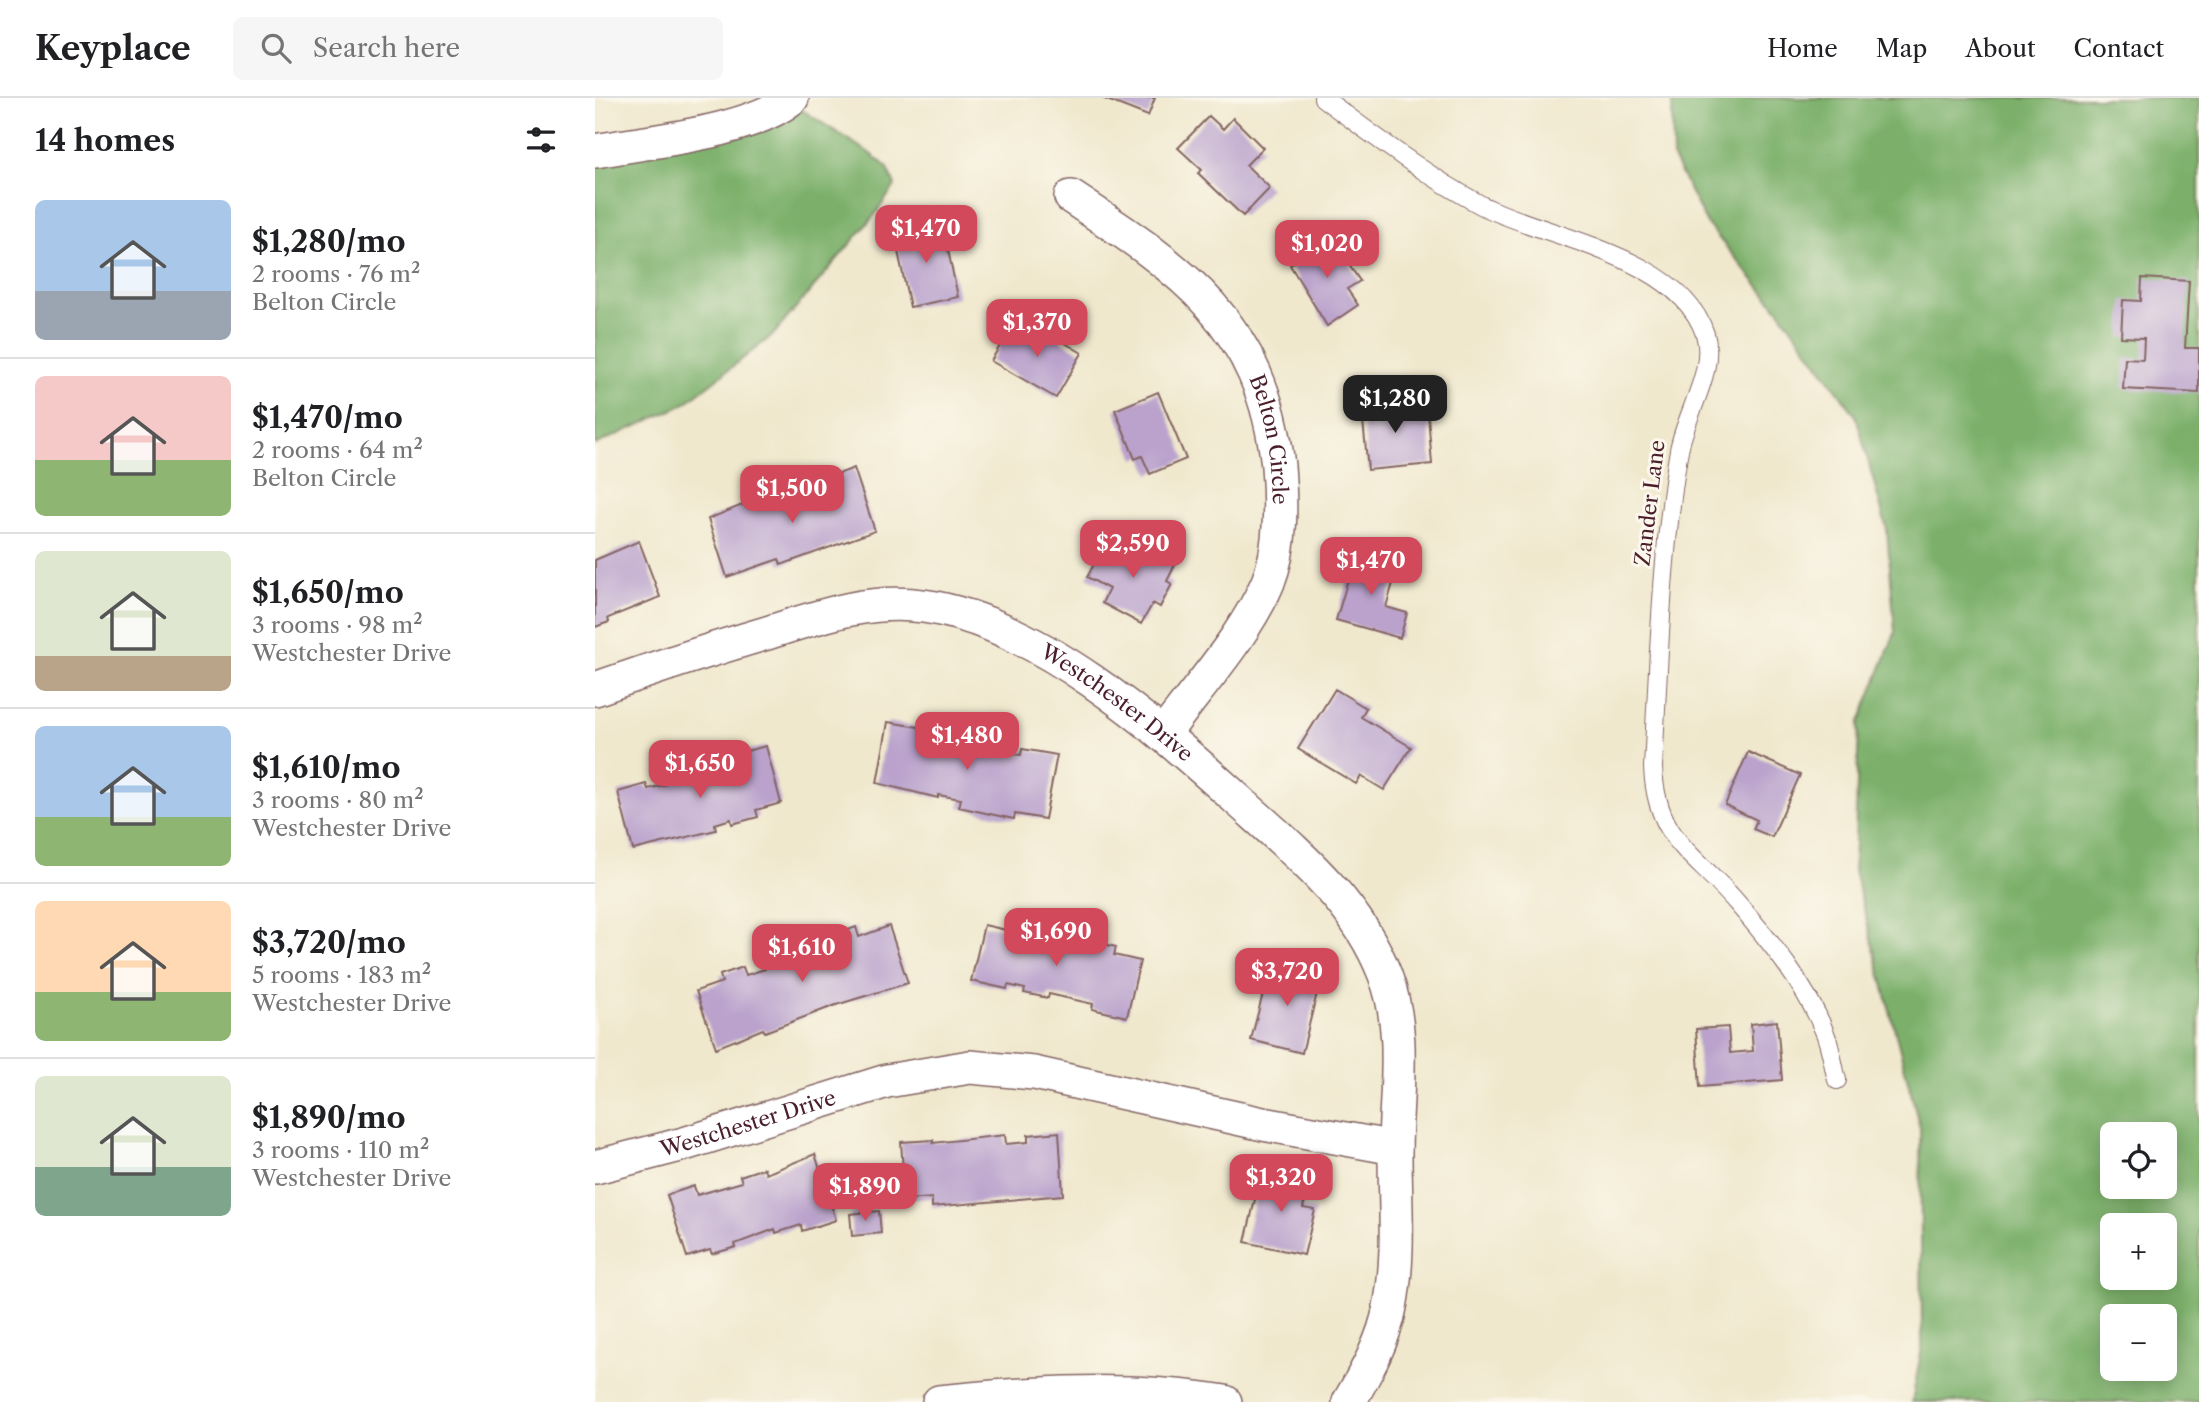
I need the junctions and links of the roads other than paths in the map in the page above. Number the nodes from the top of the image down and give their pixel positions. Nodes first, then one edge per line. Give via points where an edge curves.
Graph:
1 (792, 98) edge
2 (1323, 98) edge
3 (595, 151) edge
4 (1071, 197) dead end
5 (595, 689) edge
6 (1163, 735) junction
7 (1837, 1080) dead end
8 (1395, 1148) junction
9 (595, 1167) edge
10 (939, 1402) edge
11 (1223, 1402) edge
12 (1349, 1402) edge

1 - 3 street via 736,124
2 - 7 lane, Zander Lane via 1410,162 1484,206 1641,269 1688,303 1700,322 1707,366 1683,429 1664,559 1655,798 1671,834 1737,902 1809,1002 1826,1035
4 - 6 street, Belton Circle via 1152,250 1224,319 1250,363 1275,443 1280,494 1268,580 1244,624
5 - 6 street, Westchester Drive via 795,624 894,603 952,612 999,629 1090,680
6 - 8 street, Westchester Drive via 1320,876 1343,901 1374,950 1397,1018
8 - 9 street, Westchester Drive via 1263,1125 1034,1073 970,1067 887,1081
8 - 12 street, Westchester Drive via 1390,1309 1375,1352
10 - 11 street via 1117,1394

